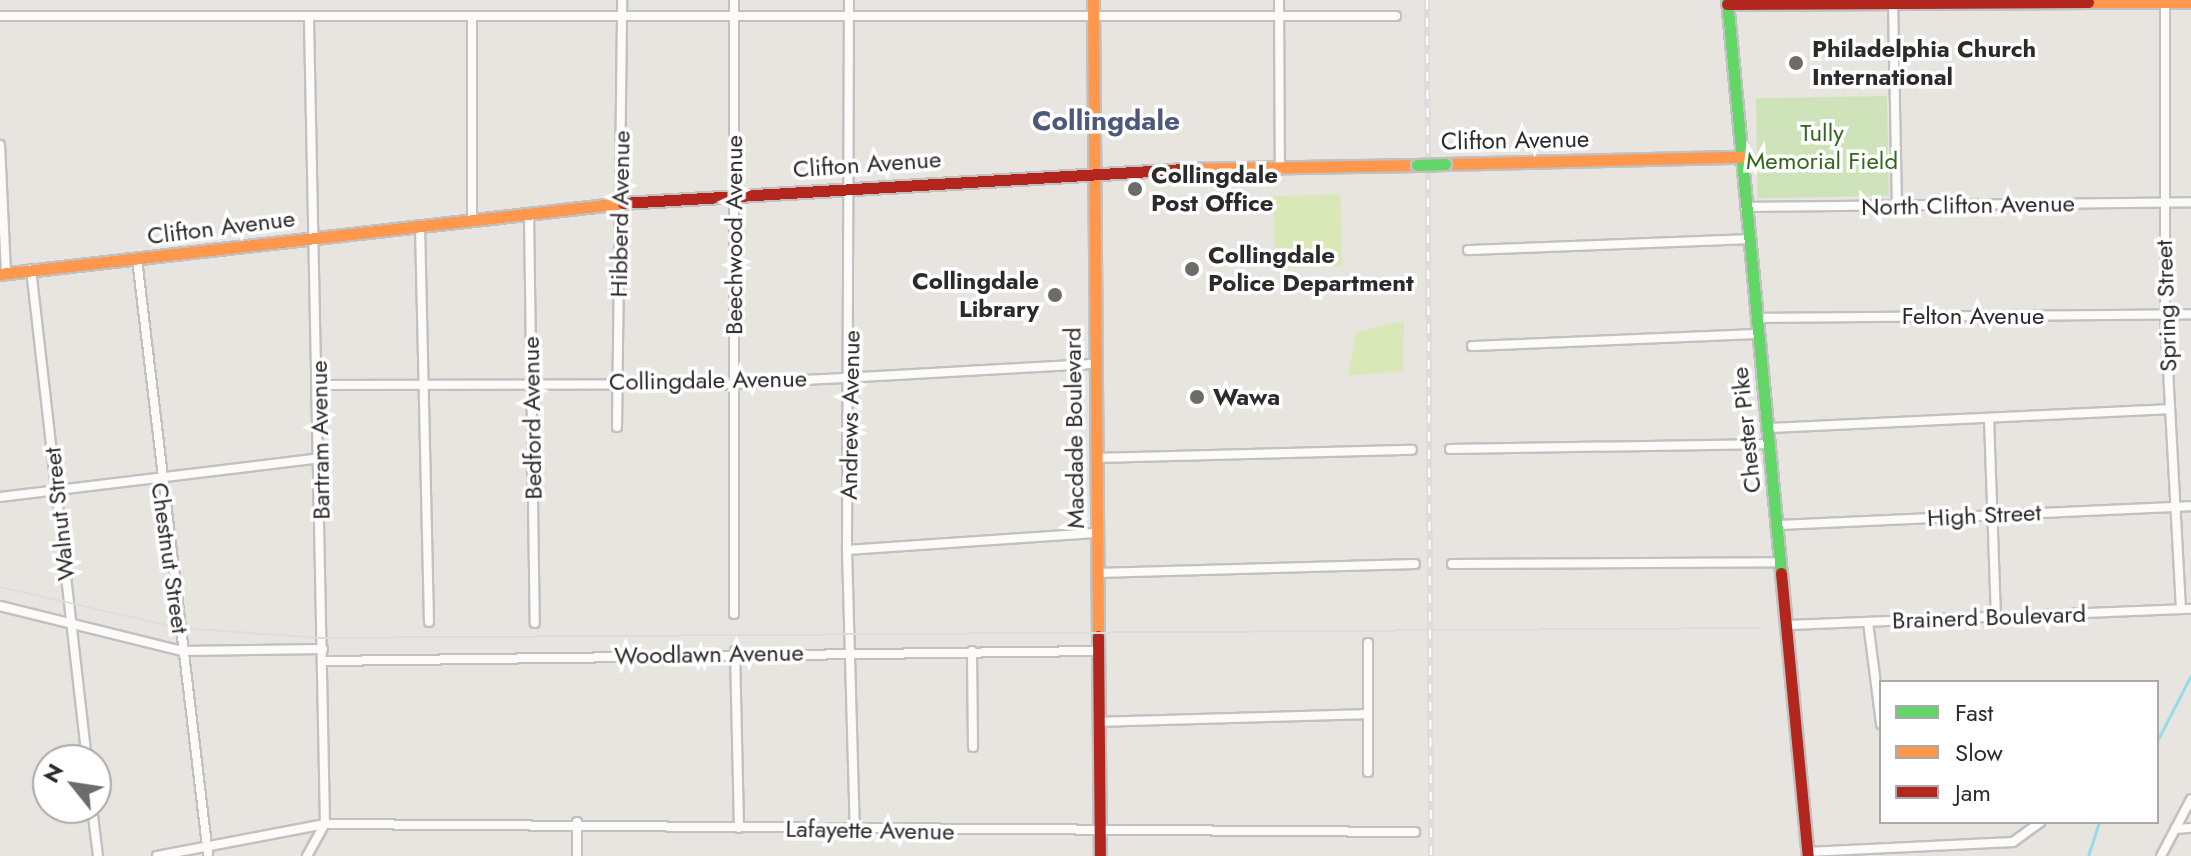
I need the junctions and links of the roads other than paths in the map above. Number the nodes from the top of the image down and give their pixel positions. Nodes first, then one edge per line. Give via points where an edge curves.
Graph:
1 (622, 0) edge
2 (734, 0) edge
3 (849, 0) edge
4 (1093, 0) edge
5 (1279, 0) edge
6 (1727, 2) edge
7 (2087, 2) edge
8 (2165, 2) junction
9 (2191, 2) edge
10 (1893, 4) edge
11 (1279, 15) junction
12 (0, 16) edge
13 (623, 16) junction
14 (1396, 16) dead end
15 (472, 17) junction
16 (734, 17) junction
17 (309, 18) junction
18 (849, 19) junction
19 (1093, 19) junction
20 (0, 145) edge
21 (1741, 157) junction
22 (1280, 168) junction
23 (1092, 171) junction
24 (850, 186) junction
25 (734, 197) junction
26 (2162, 202) junction
27 (2191, 202) edge
28 (619, 203) junction
29 (1897, 206) junction
30 (1745, 207) junction
31 (529, 213) junction
32 (472, 219) junction
33 (420, 226) junction
34 (316, 238) junction
35 (1748, 239) junction
36 (1468, 250) dead end
37 (137, 259) junction
38 (31, 269) junction
39 (3, 274) edge
40 (2165, 314) junction
41 (2191, 314) edge
42 (1756, 318) junction
43 (1758, 334) junction
44 (1472, 346) dead end
45 (1095, 364) junction
46 (852, 377) junction
47 (618, 380) junction
48 (532, 383) junction
49 (734, 384) junction
50 (320, 385) junction
51 (424, 385) junction
52 (2169, 409) junction
53 (1989, 418) junction
54 (617, 427) dead end
55 (1769, 428) junction
56 (1771, 444) junction
57 (1450, 449) dead end
58 (1412, 450) dead end
59 (320, 458) junction
60 (1096, 458) junction
61 (159, 474) junction
62 (57, 490) junction
63 (0, 497) edge
64 (2177, 506) junction
65 (2191, 506) edge
66 (1992, 515) junction
67 (1778, 525) junction
68 (1098, 533) junction
69 (847, 550) junction
70 (1781, 562) junction
71 (1415, 564) dead end
72 (1452, 564) dead end
73 (1097, 573) junction
74 (0, 606) edge
75 (2186, 609) edge
76 (734, 614) dead end
77 (1996, 617) junction
78 (429, 622) dead end
79 (1868, 622) junction
80 (535, 623) dead end
81 (1787, 625) junction
82 (72, 626) junction
83 (1368, 643) dead end
84 (323, 649) junction
85 (182, 651) junction
86 (735, 651) junction
87 (972, 651) junction
88 (1095, 651) junction
89 (851, 653) junction
90 (324, 661) junction
91 (1879, 708) edge
92 (1367, 714) junction
93 (1098, 722) junction
94 (85, 744) edge
95 (973, 747) dead end
96 (1368, 772) dead end
97 (2191, 799) edge
98 (577, 822) junction
99 (94, 824) edge
100 (325, 824) junction
101 (2040, 824) edge
102 (739, 828) junction
103 (2191, 828) edge
104 (2175, 829) junction
105 (855, 830) junction
106 (1415, 832) dead end
107 (1099, 834) junction
108 (208, 853) edge
109 (1808, 854) edge
110 (98, 856) edge
111 (157, 856) edge
112 (307, 856) edge
113 (577, 856) edge
114 (1100, 856) edge
115 (2161, 856) edge

1 - 13 street, Hibberd Avenue
2 - 16 street, Beechwood Avenue
3 - 18 street, Andrews Avenue
4 - 19 street, Macdade Boulevard
5 - 11 street
6 - 10 street
6 - 21 street, Chester Pike
7 - 8 street
7 - 10 street
8 - 9 street
8 - 26 street, Spring Street
10 - 29 street
11 - 14 street
11 - 19 street
11 - 22 street
12 - 17 street
13 - 15 street
13 - 16 street
13 - 28 street, Hibberd Avenue
15 - 17 street
15 - 32 street
16 - 18 street
16 - 25 street, Beechwood Avenue
17 - 34 street, Bartram Avenue
18 - 19 street
18 - 24 street, Andrews Avenue
19 - 23 street, Macdade Boulevard
20 - 39 street
21 - 22 street, Clifton Avenue, bridge
21 - 30 street, Chester Pike
22 - 23 street, Clifton Avenue
23 - 24 street, Clifton Avenue
23 - 45 street, Macdade Boulevard
24 - 25 street, Clifton Avenue
24 - 46 street, Andrews Avenue
25 - 28 street, Clifton Avenue
25 - 49 street, Beechwood Avenue
26 - 27 street, North Clifton Avenue
26 - 29 street, North Clifton Avenue
26 - 40 street, Spring Street
28 - 31 street, Clifton Avenue
28 - 47 street, Hibberd Avenue
29 - 30 street, North Clifton Avenue
30 - 35 street, Chester Pike
31 - 32 street, Clifton Avenue
31 - 48 street, Bedford Avenue
32 - 33 street, Clifton Avenue
33 - 34 street, Clifton Avenue
33 - 51 street
34 - 37 street, Clifton Avenue
34 - 50 street, Bartram Avenue
35 - 36 street
35 - 42 street, Chester Pike
37 - 38 street, Clifton Avenue
37 - 61 street, Chestnut Street
38 - 39 street, Clifton Avenue
38 - 62 street, Walnut Street
40 - 41 street, Felton Avenue
40 - 42 street, Felton Avenue
40 - 52 street, Spring Street
42 - 43 street, Chester Pike
43 - 44 street
43 - 55 street, Chester Pike
45 - 46 street, Collingdale Avenue
45 - 60 street, Macdade Boulevard
46 - 49 street, Collingdale Avenue
46 - 69 street, Andrews Avenue
47 - 48 street, Collingdale Avenue
47 - 49 street, Collingdale Avenue
47 - 54 street, Hibberd Avenue
48 - 51 street, Collingdale Avenue
48 - 80 street, Bedford Avenue
49 - 76 street, Beechwood Avenue
50 - 51 street, Collingdale Avenue
50 - 59 street, Bartram Avenue
51 - 78 street
52 - 53 street
52 - 64 street, Spring Street
53 - 55 street
53 - 66 street
55 - 56 street, Chester Pike
56 - 57 street
56 - 67 street, Chester Pike
58 - 60 street
59 - 61 street
59 - 84 street, Bartram Avenue
60 - 68 street, Macdade Boulevard
61 - 62 street
61 - 85 street, Chestnut Street
62 - 63 street
62 - 82 street, Walnut Street
64 - 65 street, High Street
64 - 66 street, High Street
64 - 75 street, Spring Street
66 - 67 street, High Street
66 - 77 street
67 - 70 street, Chester Pike
68 - 69 street
68 - 73 street, Macdade Boulevard
69 - 89 street, Andrews Avenue
70 - 72 street
70 - 81 street, Chester Pike
71 - 73 street
73 - 88 street, Macdade Boulevard
74 - 82 street
75 - 77 street, Brainerd Boulevard
77 - 79 street, Brainerd Boulevard
79 - 81 street, Brainerd Boulevard
79 - 91 street
81 - 109 street, Chester Pike
82 - 85 street
82 - 94 street, Walnut Street
83 - 92 street
84 - 85 street
84 - 90 street, Bartram Avenue
85 - 108 street, Chestnut Street
86 - 89 street, Woodlawn Avenue
86 - 90 street, Woodlawn Avenue
86 - 102 street
87 - 88 street, Woodlawn Avenue
87 - 89 street, Woodlawn Avenue
87 - 95 street
88 - 93 street, Macdade Boulevard
89 - 105 street, Andrews Avenue
90 - 100 street, Bartram Avenue
92 - 93 street
92 - 96 street
93 - 107 street, Macdade Boulevard
97 - 104 street
98 - 100 street, Lafayette Avenue
98 - 102 street, Lafayette Avenue
98 - 113 street
99 - 110 street
100 - 108 street, Lafayette Avenue
100 - 112 street, Bartram Avenue
101 - 109 street via 2013,842
102 - 105 street, Lafayette Avenue
103 - 104 street
104 - 115 street
105 - 107 street, Lafayette Avenue
106 - 107 street, Lafayette Avenue
107 - 114 street, Macdade Boulevard
108 - 111 street, Lafayette Avenue

